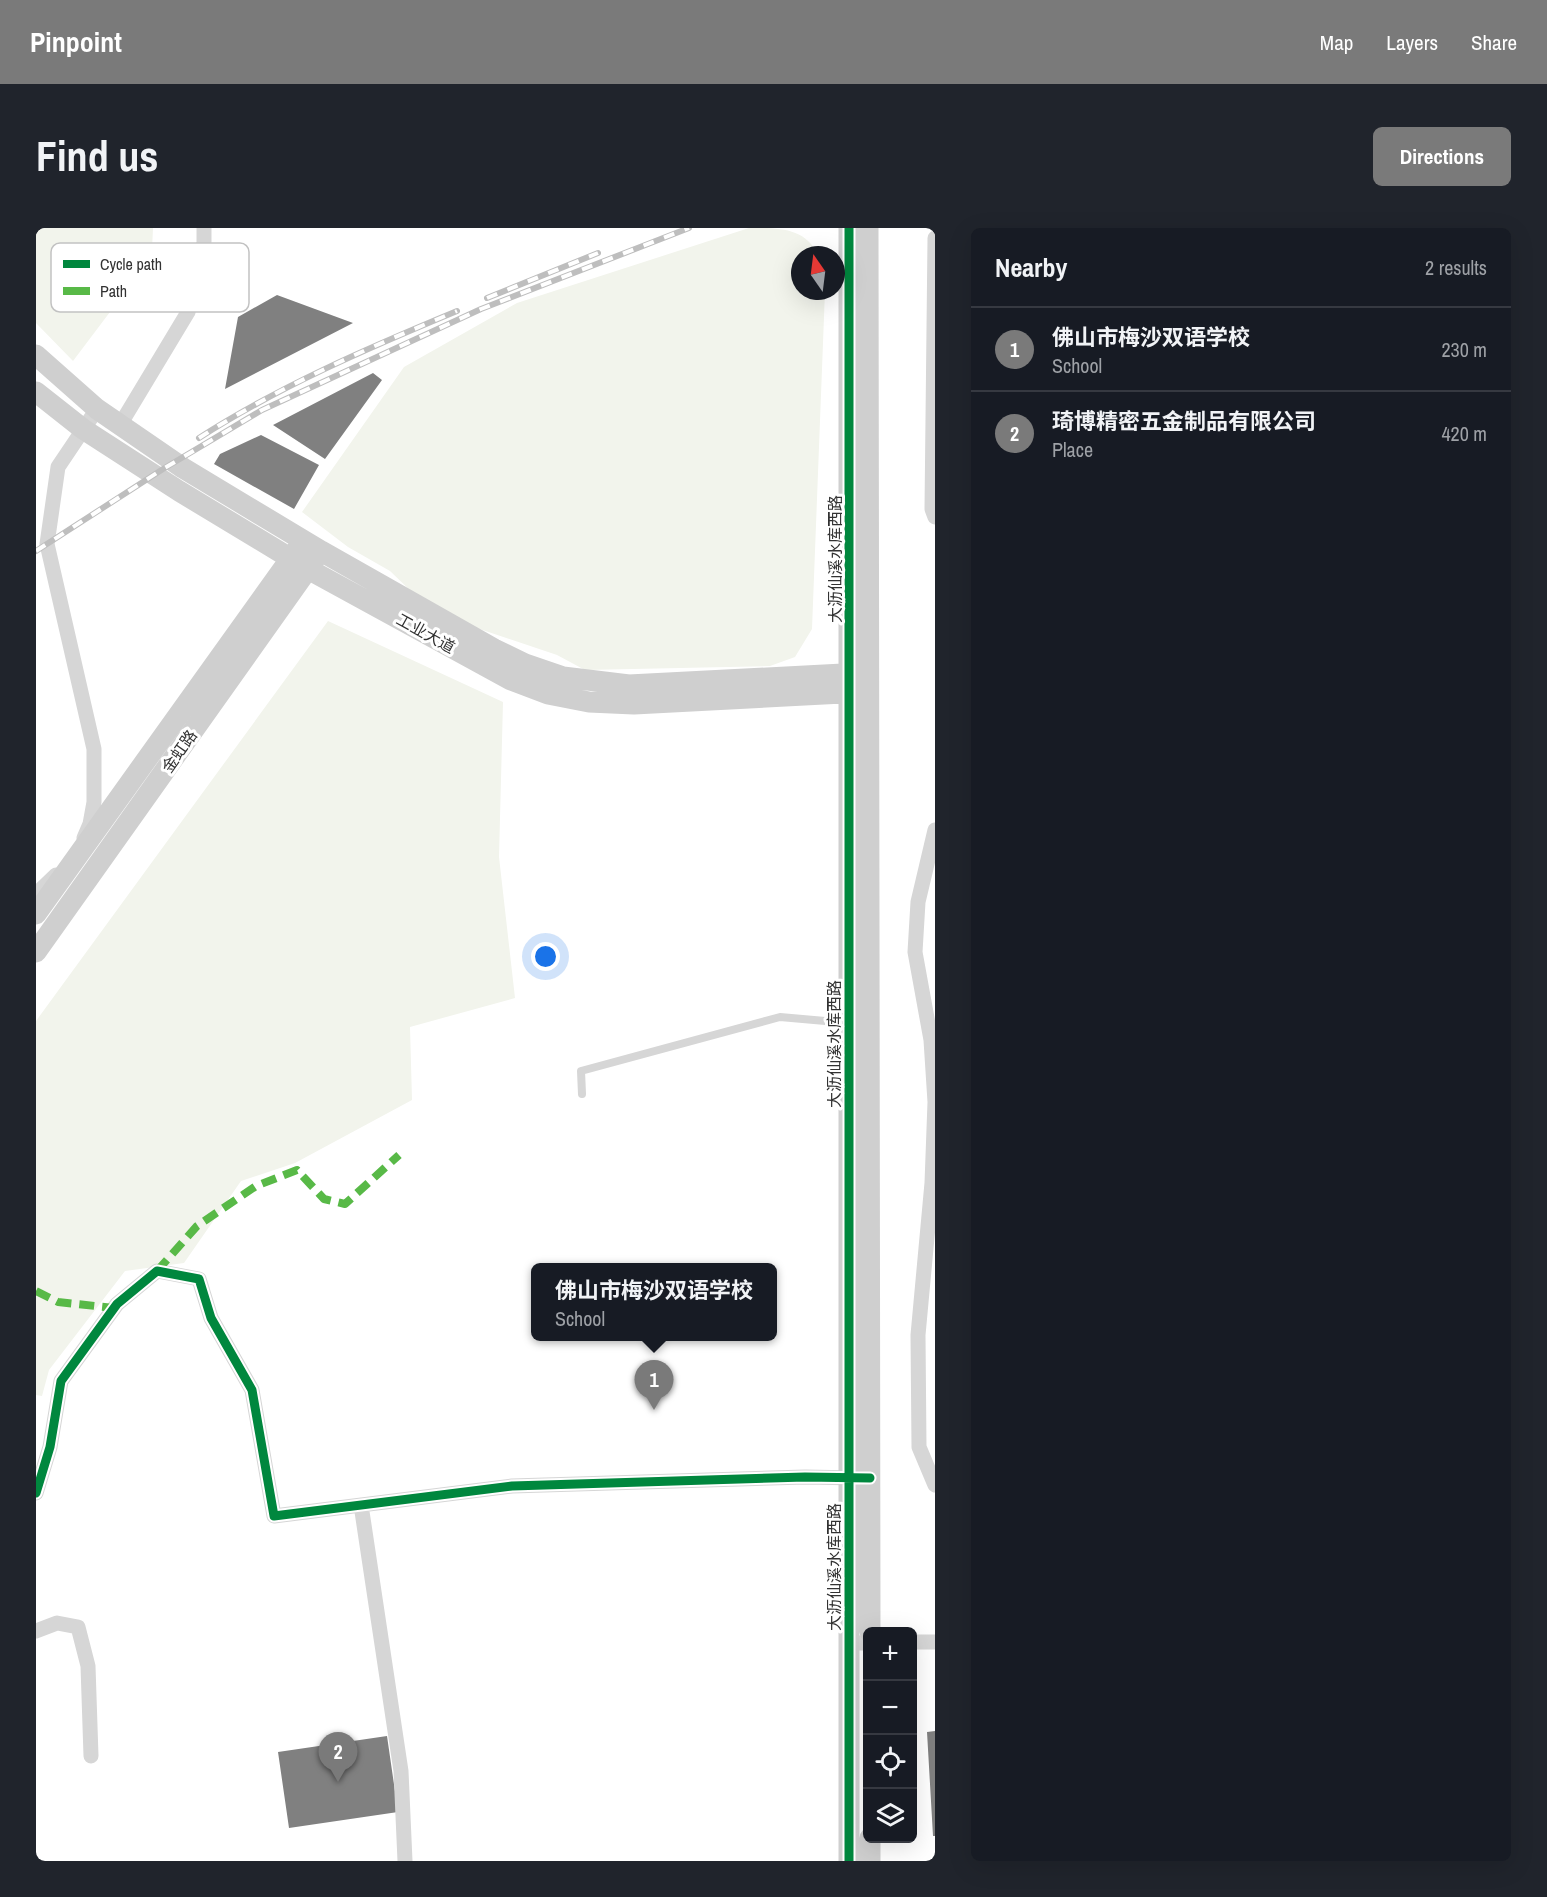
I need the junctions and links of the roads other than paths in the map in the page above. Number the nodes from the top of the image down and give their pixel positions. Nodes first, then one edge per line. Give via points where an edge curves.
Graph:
1 (204, 228) edge
2 (853, 230) edge
3 (935, 238) edge
4 (204, 243) edge
5 (188, 312) edge
6 (36, 355) edge
7 (36, 392) edge
8 (97, 409) junction
9 (120, 425) junction
10 (83, 429) junction
11 (935, 517) edge
12 (312, 545) junction
13 (299, 563) junction
14 (860, 683) junction
15 (935, 830) edge
16 (36, 894) edge
17 (36, 914) edge
18 (36, 952) edge
19 (860, 1023) junction
20 (582, 1094) dead end
21 (859, 1478) junction
22 (935, 1485) edge
23 (36, 1493) edge
24 (361, 1505) junction
25 (870, 1627) edge
26 (36, 1631) edge
27 (917, 1642) edge
28 (935, 1642) edge
29 (858, 1643) edge
30 (91, 1756) dead end
31 (870, 1843) edge
32 (405, 1861) edge
33 (849, 1861) edge
34 (870, 1861) edge

1 - 4 street
2 - 14 street, 大沥仙溪水库西路
3 - 11 street via 932,509
5 - 9 street
6 - 8 street
7 - 10 street, 工业大道
8 - 9 street
8 - 10 street
9 - 12 street, 工业大道 via 183,468
10 - 13 street, 工业大道
10 - 16 street via 58,467 47,544 94,749 94,802 90,824 75,859
12 - 13 street, 金虹路
12 - 14 street, 工业大道 via 494,649 563,676 629,685
13 - 14 street, 工业大道 via 511,680 548,694 589,702 634,704
13 - 17 street, 金虹路
13 - 18 street, 金虹路
14 - 19 street, 大沥仙溪水库西路
15 - 22 street via 918,902 915,952 931,1040 935,1102 918,1335 919,1447
19 - 20 lane via 780,1017 580,1071
19 - 21 street, 大沥仙溪水库西路
21 - 24 street via 512,1486
21 - 25 street
21 - 29 street, 大沥仙溪水库西路
23 - 24 street via 50,1447 61,1381 117,1304 157,1271 199,1280 211,1318 252,1390 274,1516
24 - 32 street via 401,1771
26 - 30 street via 57,1623 78,1627 88,1666
27 - 28 street
29 - 33 street, 大沥仙溪水库西路
31 - 34 street

